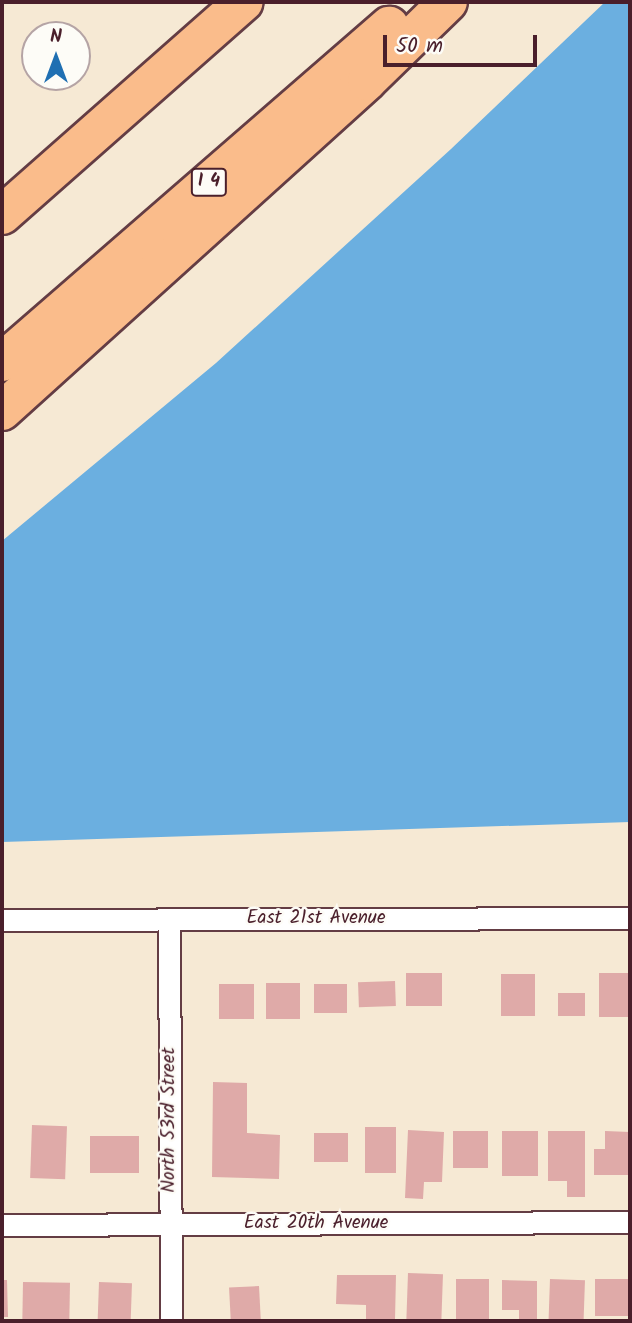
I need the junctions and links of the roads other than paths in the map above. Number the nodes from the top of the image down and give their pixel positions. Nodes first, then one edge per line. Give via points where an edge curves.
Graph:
1 (244, 2) edge
2 (417, 2) edge
3 (448, 2) edge
4 (2, 215) edge
5 (2, 362) edge
6 (2, 411) edge
7 (630, 918) edge
8 (169, 919) junction
9 (2, 920) edge
10 (630, 1222) edge
11 (171, 1224) junction
12 (2, 1226) edge
13 (171, 1321) edge

1 - 4 highway
2 - 5 highway, I 4
3 - 6 highway
7 - 8 street, East 21st Avenue
8 - 9 street, East 21st Avenue
8 - 11 street, North 53rd Street
10 - 11 street, East 20th Avenue
11 - 12 street, East 20th Avenue
11 - 13 street, North 53rd Street

